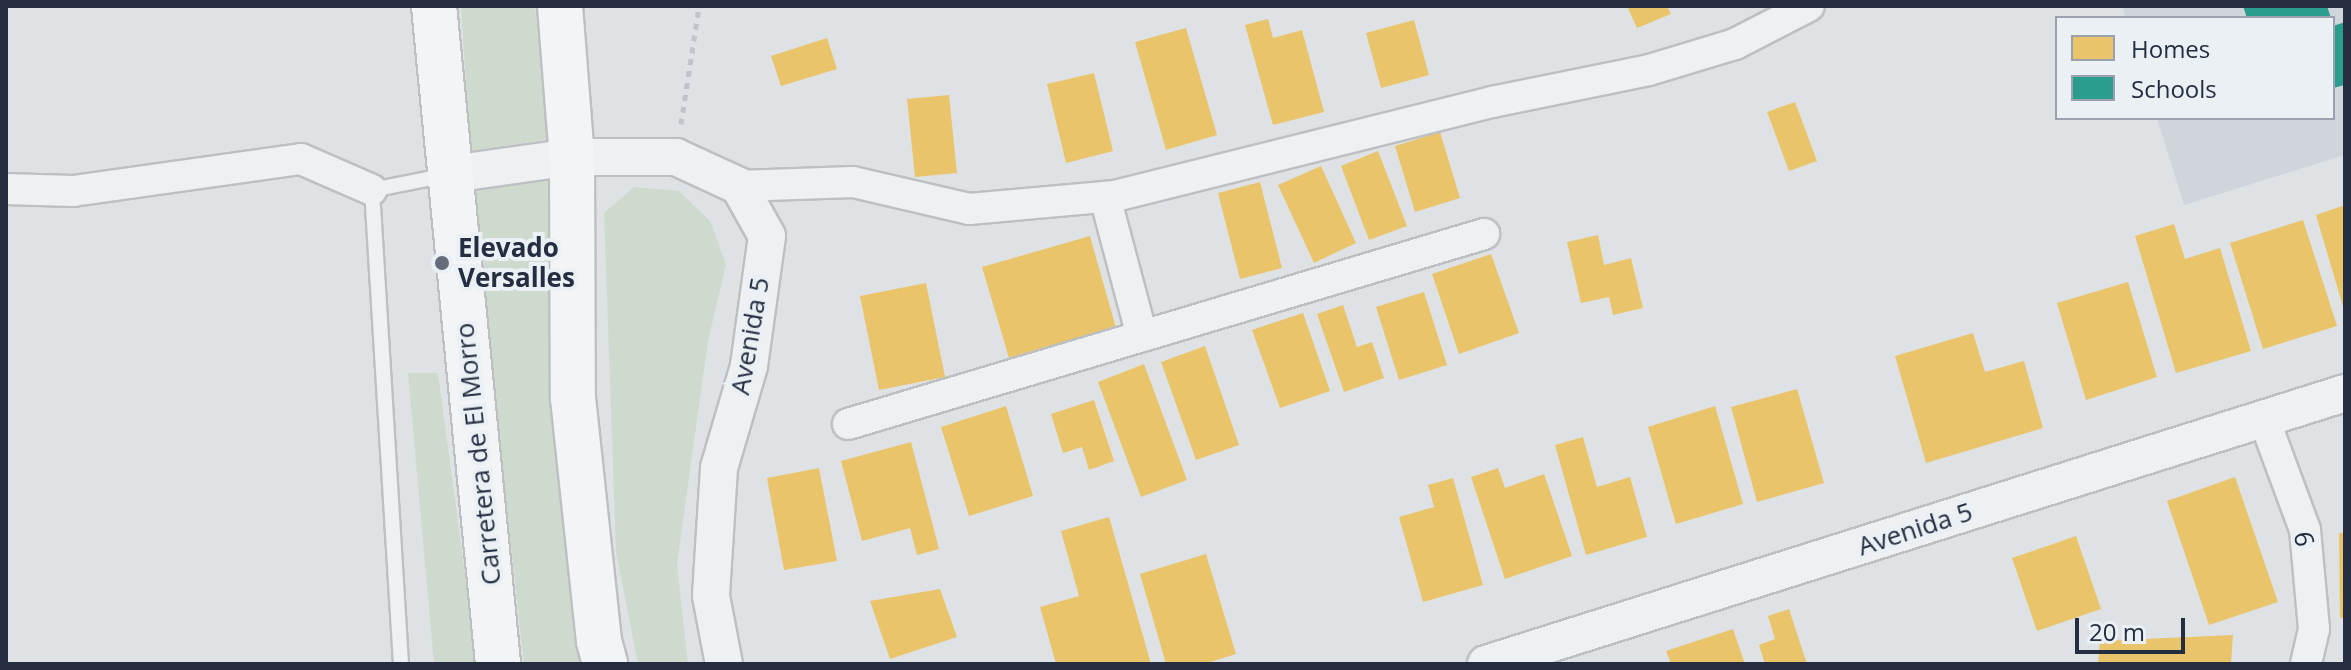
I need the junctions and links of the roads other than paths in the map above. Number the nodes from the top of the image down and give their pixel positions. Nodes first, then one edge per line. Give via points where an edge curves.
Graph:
1 (434, 6) edge
2 (560, 6) edge
3 (1809, 6) edge
4 (572, 157) junction
5 (451, 174) junction
6 (739, 186) junction
7 (6, 189) edge
8 (372, 190) junction
9 (1105, 197) junction
10 (1484, 234) dead end
11 (1142, 336) junction
12 (2345, 393) edge
13 (2264, 419) junction
14 (848, 424) dead end
15 (401, 664) edge
16 (498, 664) edge
17 (605, 664) edge
18 (724, 664) edge
19 (1486, 664) edge
20 (2306, 664) edge

1 - 5 main road, Carretera de El Morro
2 - 4 main road
3 - 9 street via 1735,44 1649,70 1492,102
4 - 5 street
4 - 6 street via 676,157
4 - 17 main road via 573,398
5 - 8 lane
5 - 16 main road, Carretera de El Morro
6 - 9 street via 853,182 969,209
6 - 18 street, Avenida 5 via 767,236 749,366 719,468 711,596
7 - 8 street via 73,191 301,159
8 - 15 lane
9 - 11 street
10 - 11 street
11 - 14 street
12 - 13 street, Avenida 5
13 - 19 street, Avenida 5
13 - 20 street, 6 via 2305,530 2314,629

